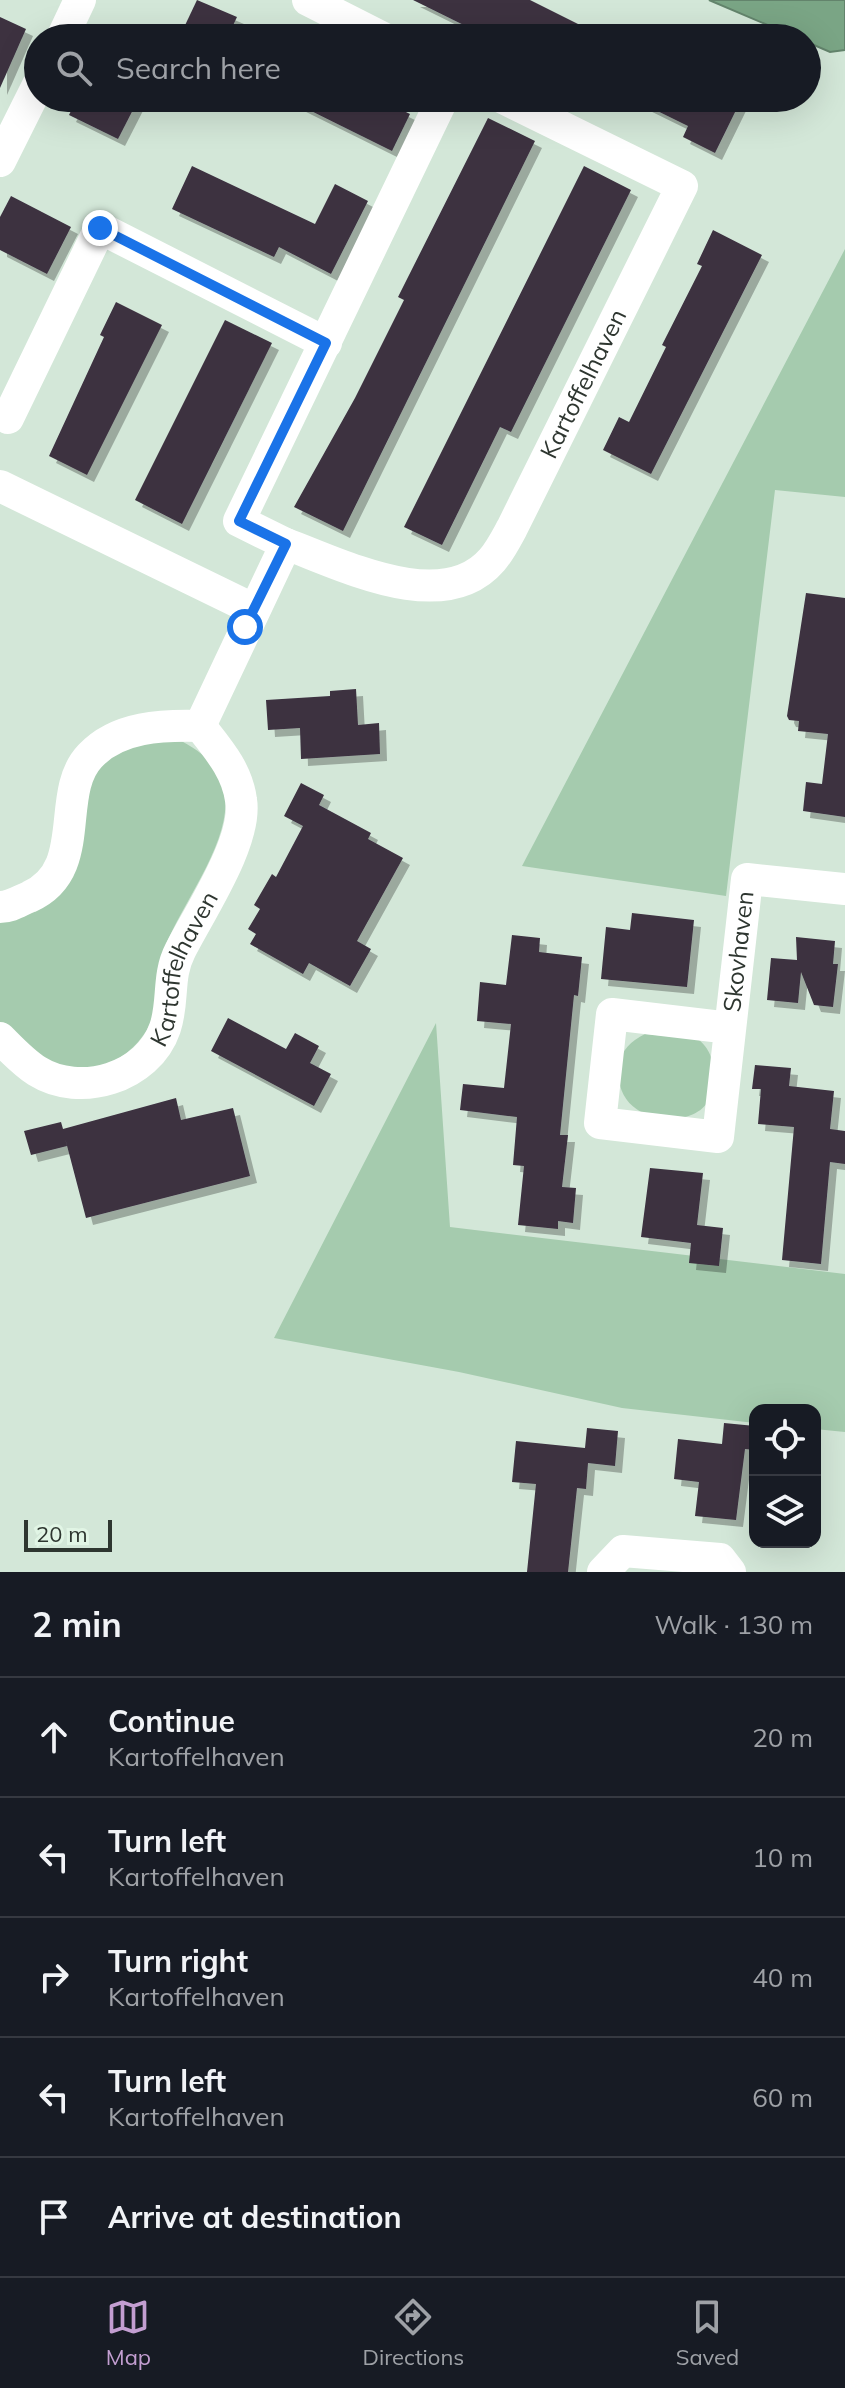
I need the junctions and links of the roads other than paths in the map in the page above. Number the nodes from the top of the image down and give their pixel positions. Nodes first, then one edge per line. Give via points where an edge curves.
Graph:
1 (80, 0) edge
2 (308, 0) edge
3 (69, 24) edge
4 (355, 24) edge
5 (24, 112) edge
6 (436, 112) edge
7 (531, 112) edge
8 (0, 161) edge
9 (326, 343) junction
10 (8, 418) dead end
11 (0, 486) edge
12 (286, 544) junction
13 (253, 609) junction
14 (200, 726) junction
15 (845, 889) edge
16 (0, 907) edge
17 (730, 1028) junction
18 (0, 1038) edge
19 (603, 1572) edge
20 (730, 1572) edge

1 - 3 street
2 - 4 street
5 - 8 street
6 - 9 street, Kartoffelhaven
7 - 12 street, Kartoffelhaven via 682,186 512,528 491,562 462,580 435,586 394,584
9 - 10 street via 100,228
9 - 12 street, Kartoffelhaven via 239,521
11 - 13 street
12 - 13 street
13 - 14 street
14 - 16 street via 163,725 119,735 90,756 75,784 68,848 55,877 37,894
14 - 18 street, Kartoffelhaven via 234,773 242,802 237,837 171,967 165,1029 147,1056 125,1074 102,1082 56,1079 37,1071
15 - 17 street, Skovhaven via 747,879
17 - 17 street, Skovhaven via 718,1137 600,1123 612,1014
19 - 20 street via 623,1551 720,1559

